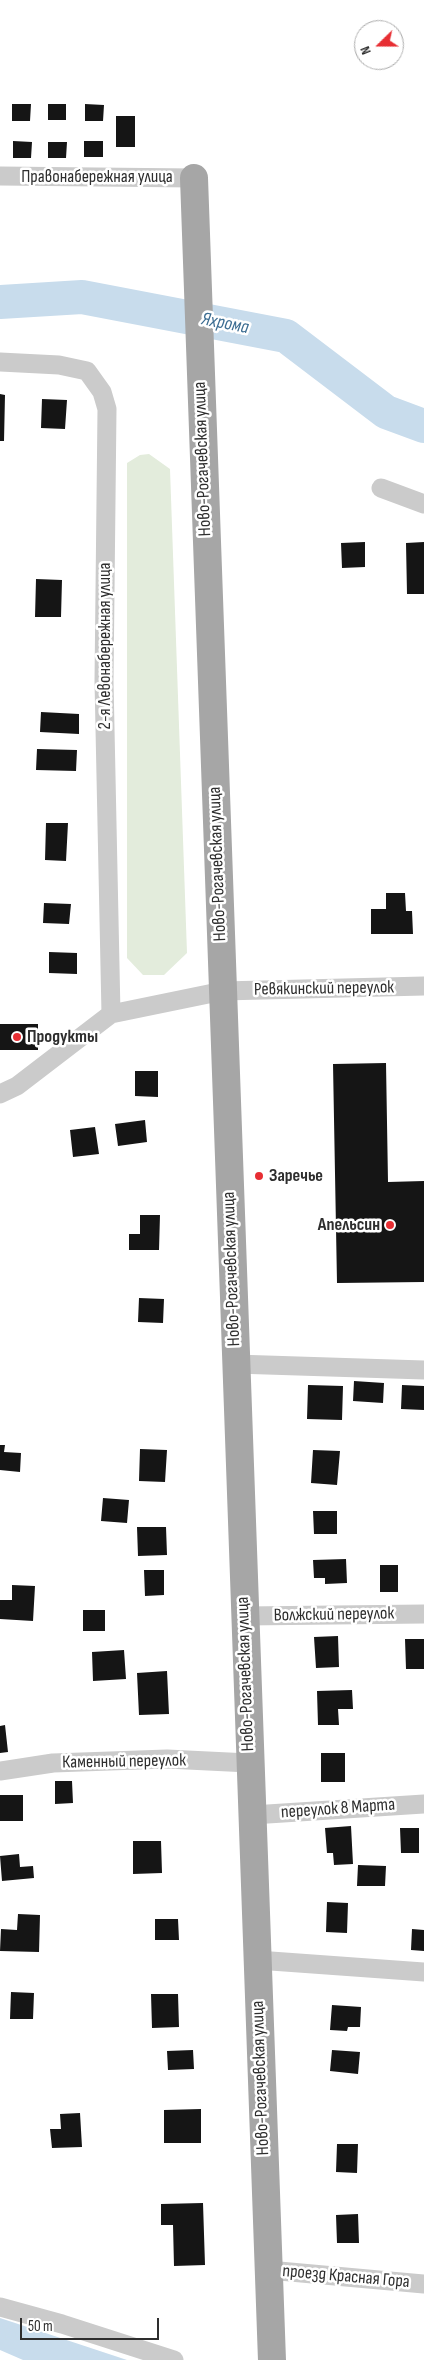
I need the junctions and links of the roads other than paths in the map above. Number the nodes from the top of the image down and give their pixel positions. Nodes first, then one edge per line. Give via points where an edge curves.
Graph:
1 (0, 176) edge
2 (194, 187) joint
3 (0, 362) edge
4 (381, 488) dead end
5 (424, 504) edge
6 (424, 986) edge
7 (223, 991) junction
8 (111, 1014) junction
9 (0, 1094) edge
10 (235, 1364) junction
11 (424, 1370) edge
12 (424, 1614) edge
13 (244, 1616) junction
14 (249, 1762) junction
15 (0, 1771) edge
16 (424, 1804) edge
17 (252, 1815) junction
18 (257, 1960) junction
19 (424, 1972) edge
20 (268, 2270) junction
21 (424, 2284) edge
22 (0, 2307) edge
23 (174, 2360) edge
24 (272, 2360) edge

1 - 2 street, Правонабережная улица
2 - 7 main road, Ново-Рогачевская улица
3 - 8 street, 2-я Левонабережная улица via 59,365 87,371 102,392 107,409 104,681
4 - 5 street
6 - 7 street, Ревякинский переулок
7 - 8 street, Ревякинский переулок
7 - 10 main road, Ново-Рогачевская улица
8 - 9 street via 17,1086
10 - 11 street
10 - 13 main road, Ново-Рогачевская улица
12 - 13 street, Волжский переулок
13 - 14 main road, Ново-Рогачевская улица
14 - 15 street, Каменный переулок via 167,1759 62,1762
14 - 17 main road, Ново-Рогачевская улица
16 - 17 street, переулок 8 Марта
17 - 18 main road, Ново-Рогачевская улица
18 - 19 street
18 - 20 main road, Ново-Рогачевская улица
20 - 21 street, проезд Красная Гора
20 - 24 main road, Ново-Рогачевская улица
22 - 23 street

